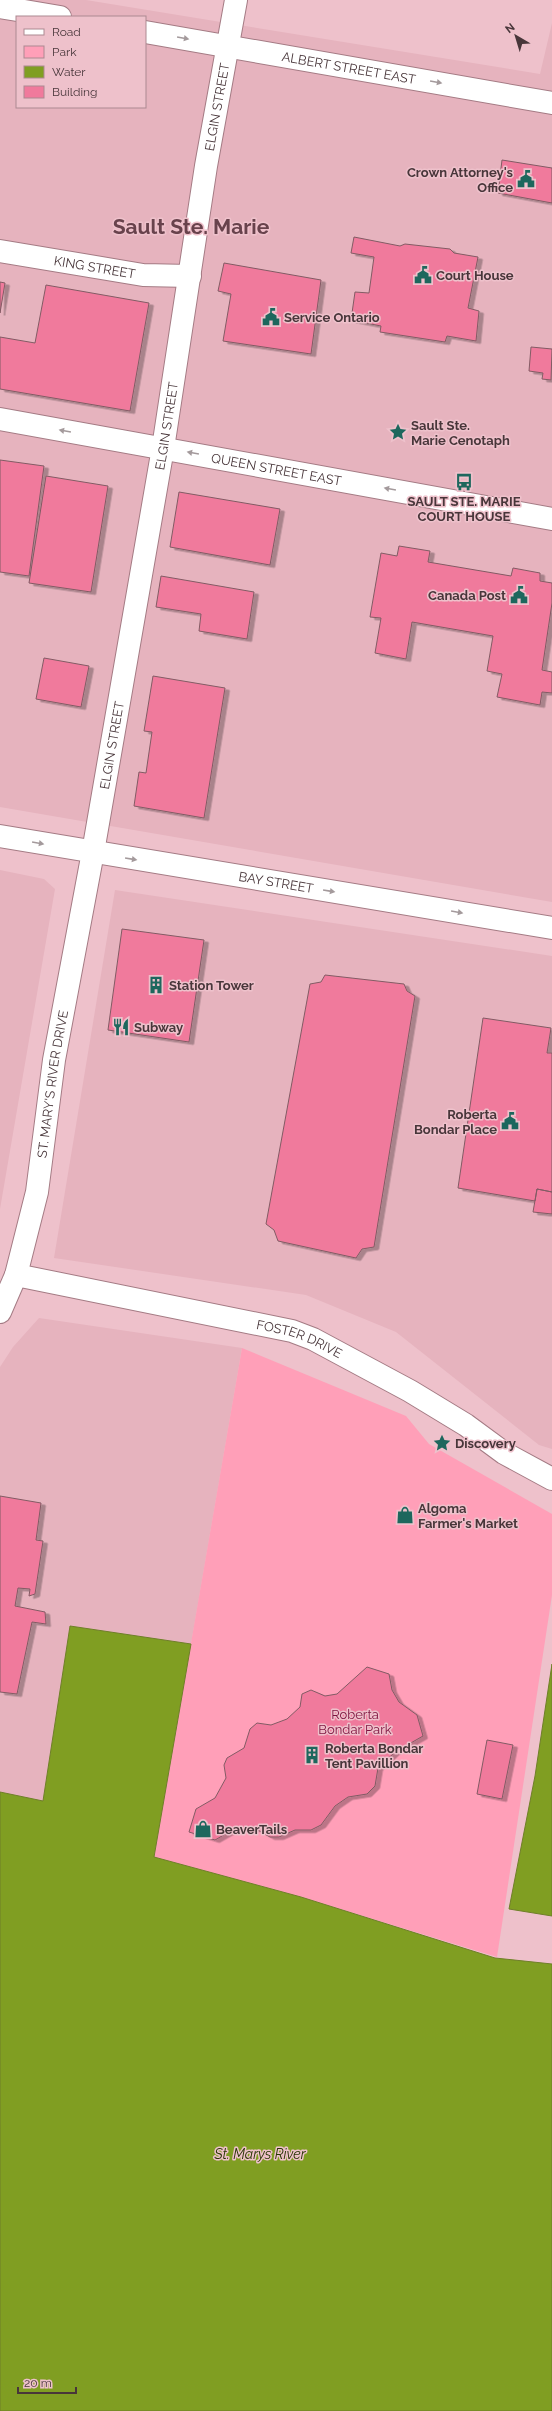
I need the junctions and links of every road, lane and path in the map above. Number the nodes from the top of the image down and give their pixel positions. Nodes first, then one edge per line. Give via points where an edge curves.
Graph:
1 (236, 0) edge
2 (0, 6) edge
3 (55, 16) edge
4 (146, 32) edge
5 (229, 46) junction
6 (552, 103) edge
7 (0, 251) edge
8 (190, 276) junction
9 (0, 419) edge
10 (163, 448) junction
11 (552, 519) edge
12 (0, 836) edge
13 (93, 852) junction
14 (552, 928) edge
15 (16, 1275) junction
16 (0, 1312) edge
17 (552, 1479) edge

1 - 5 street, ELGIN STREET
2 - 3 street
4 -> 5 street, ALBERT STREET EAST
5 -> 6 street, ALBERT STREET EAST
5 - 8 street, ELGIN STREET via 206,166
7 - 8 street, KING STREET via 142,275
8 - 10 street, ELGIN STREET
10 -> 9 street, QUEEN STREET EAST
11 -> 10 street, QUEEN STREET EAST
10 - 13 street, ELGIN STREET
12 -> 13 street, BAY STREET
13 -> 14 street, BAY STREET
13 - 15 street, ST. MARY'S RIVER DRIVE via 54,1060 37,1192
15 - 16 street, ST. MARY'S RIVER DRIVE
15 - 17 street, FOSTER DRIVE via 292,1331 313,1339 410,1391 466,1425 504,1453

